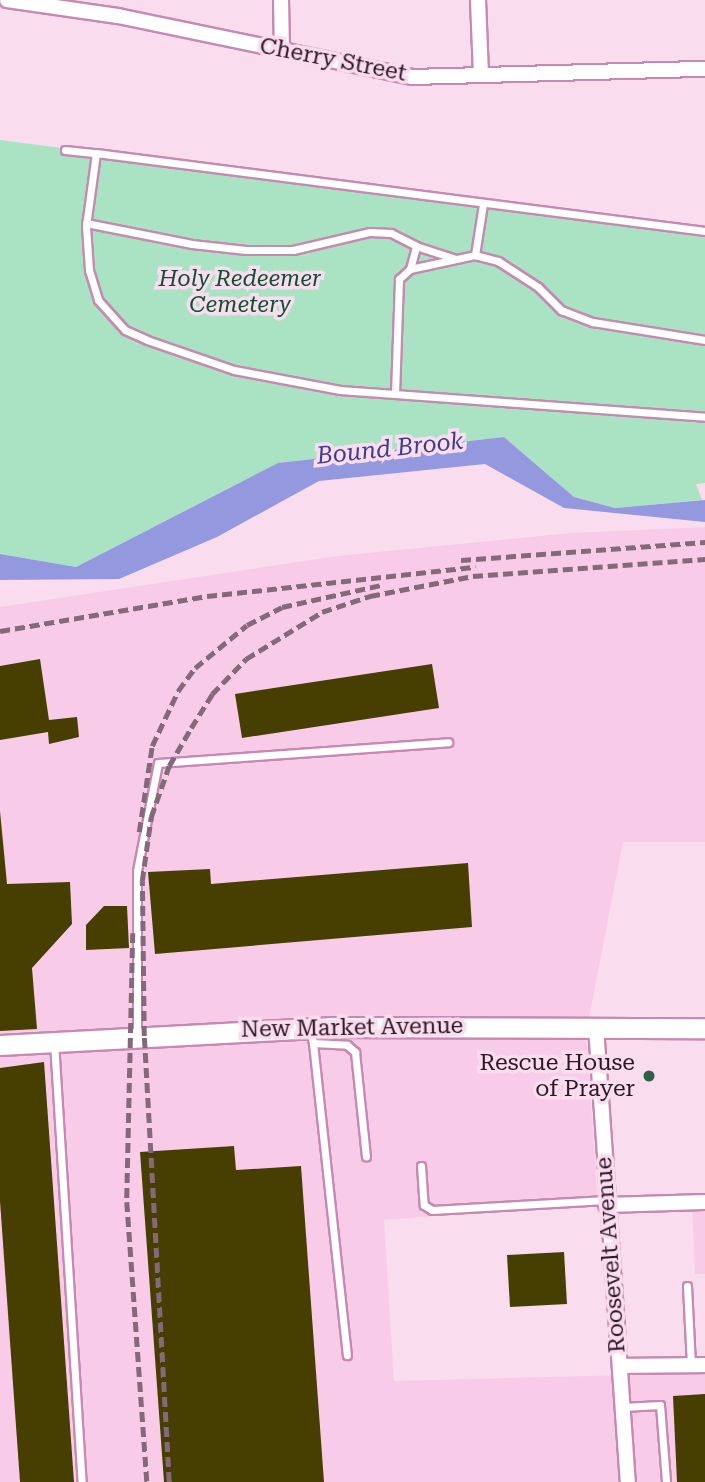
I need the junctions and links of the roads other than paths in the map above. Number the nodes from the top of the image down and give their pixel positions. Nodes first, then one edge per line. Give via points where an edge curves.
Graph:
1 (7, 0) edge
2 (281, 0) edge
3 (478, 0) edge
4 (282, 51) junction
5 (705, 69) edge
6 (481, 74) junction
7 (65, 150) dead end
8 (96, 153) junction
9 (483, 204) junction
10 (86, 223) junction
11 (705, 231) edge
12 (416, 246) junction
13 (475, 256) junction
14 (456, 260) junction
15 (410, 269) junction
16 (705, 340) edge
17 (395, 394) junction
18 (705, 417) edge
19 (448, 742) dead end
20 (596, 1027) junction
21 (705, 1028) edge
22 (312, 1035) junction
23 (137, 1036) junction
24 (54, 1041) junction
25 (0, 1045) edge
26 (366, 1156) dead end
27 (421, 1166) dead end
28 (606, 1202) junction
29 (705, 1202) edge
30 (687, 1286) dead end
31 (347, 1355) dead end
32 (698, 1365) edge
33 (620, 1366) junction
34 (623, 1407) junction
35 (82, 1482) edge
36 (628, 1482) edge
37 (666, 1482) edge

1 - 4 street, Cherry Street via 118,16
2 - 4 street
3 - 6 street
4 - 6 street, Cherry Street via 412,77
5 - 6 street, Cherry Street
7 - 8 lane
8 - 9 lane
8 - 10 lane
9 - 11 lane
9 - 13 lane
10 - 12 lane via 246,250 293,250 370,232 391,233
10 - 17 lane via 89,271 97,300 125,330 234,370 340,390
12 - 14 lane
12 - 15 lane
13 - 14 lane
13 - 16 lane via 498,261 538,287 561,310 593,322
14 - 15 lane
15 - 17 lane via 399,279
17 - 18 lane
19 - 23 lane via 159,763 137,871
20 - 21 main road, New Market Avenue
20 - 22 main road, New Market Avenue
20 - 28 street, Roosevelt Avenue
22 - 23 main road, New Market Avenue
22 - 26 lane via 347,1045 355,1052
22 - 31 lane
23 - 24 main road, New Market Avenue
24 - 25 main road, New Market Avenue
24 - 35 lane
27 - 28 lane via 424,1205 432,1210
28 - 29 street
28 - 33 street, Roosevelt Avenue
30 - 32 lane
32 - 33 street
33 - 34 street, Roosevelt Avenue
34 - 36 street, Roosevelt Avenue
34 - 37 lane via 660,1405

